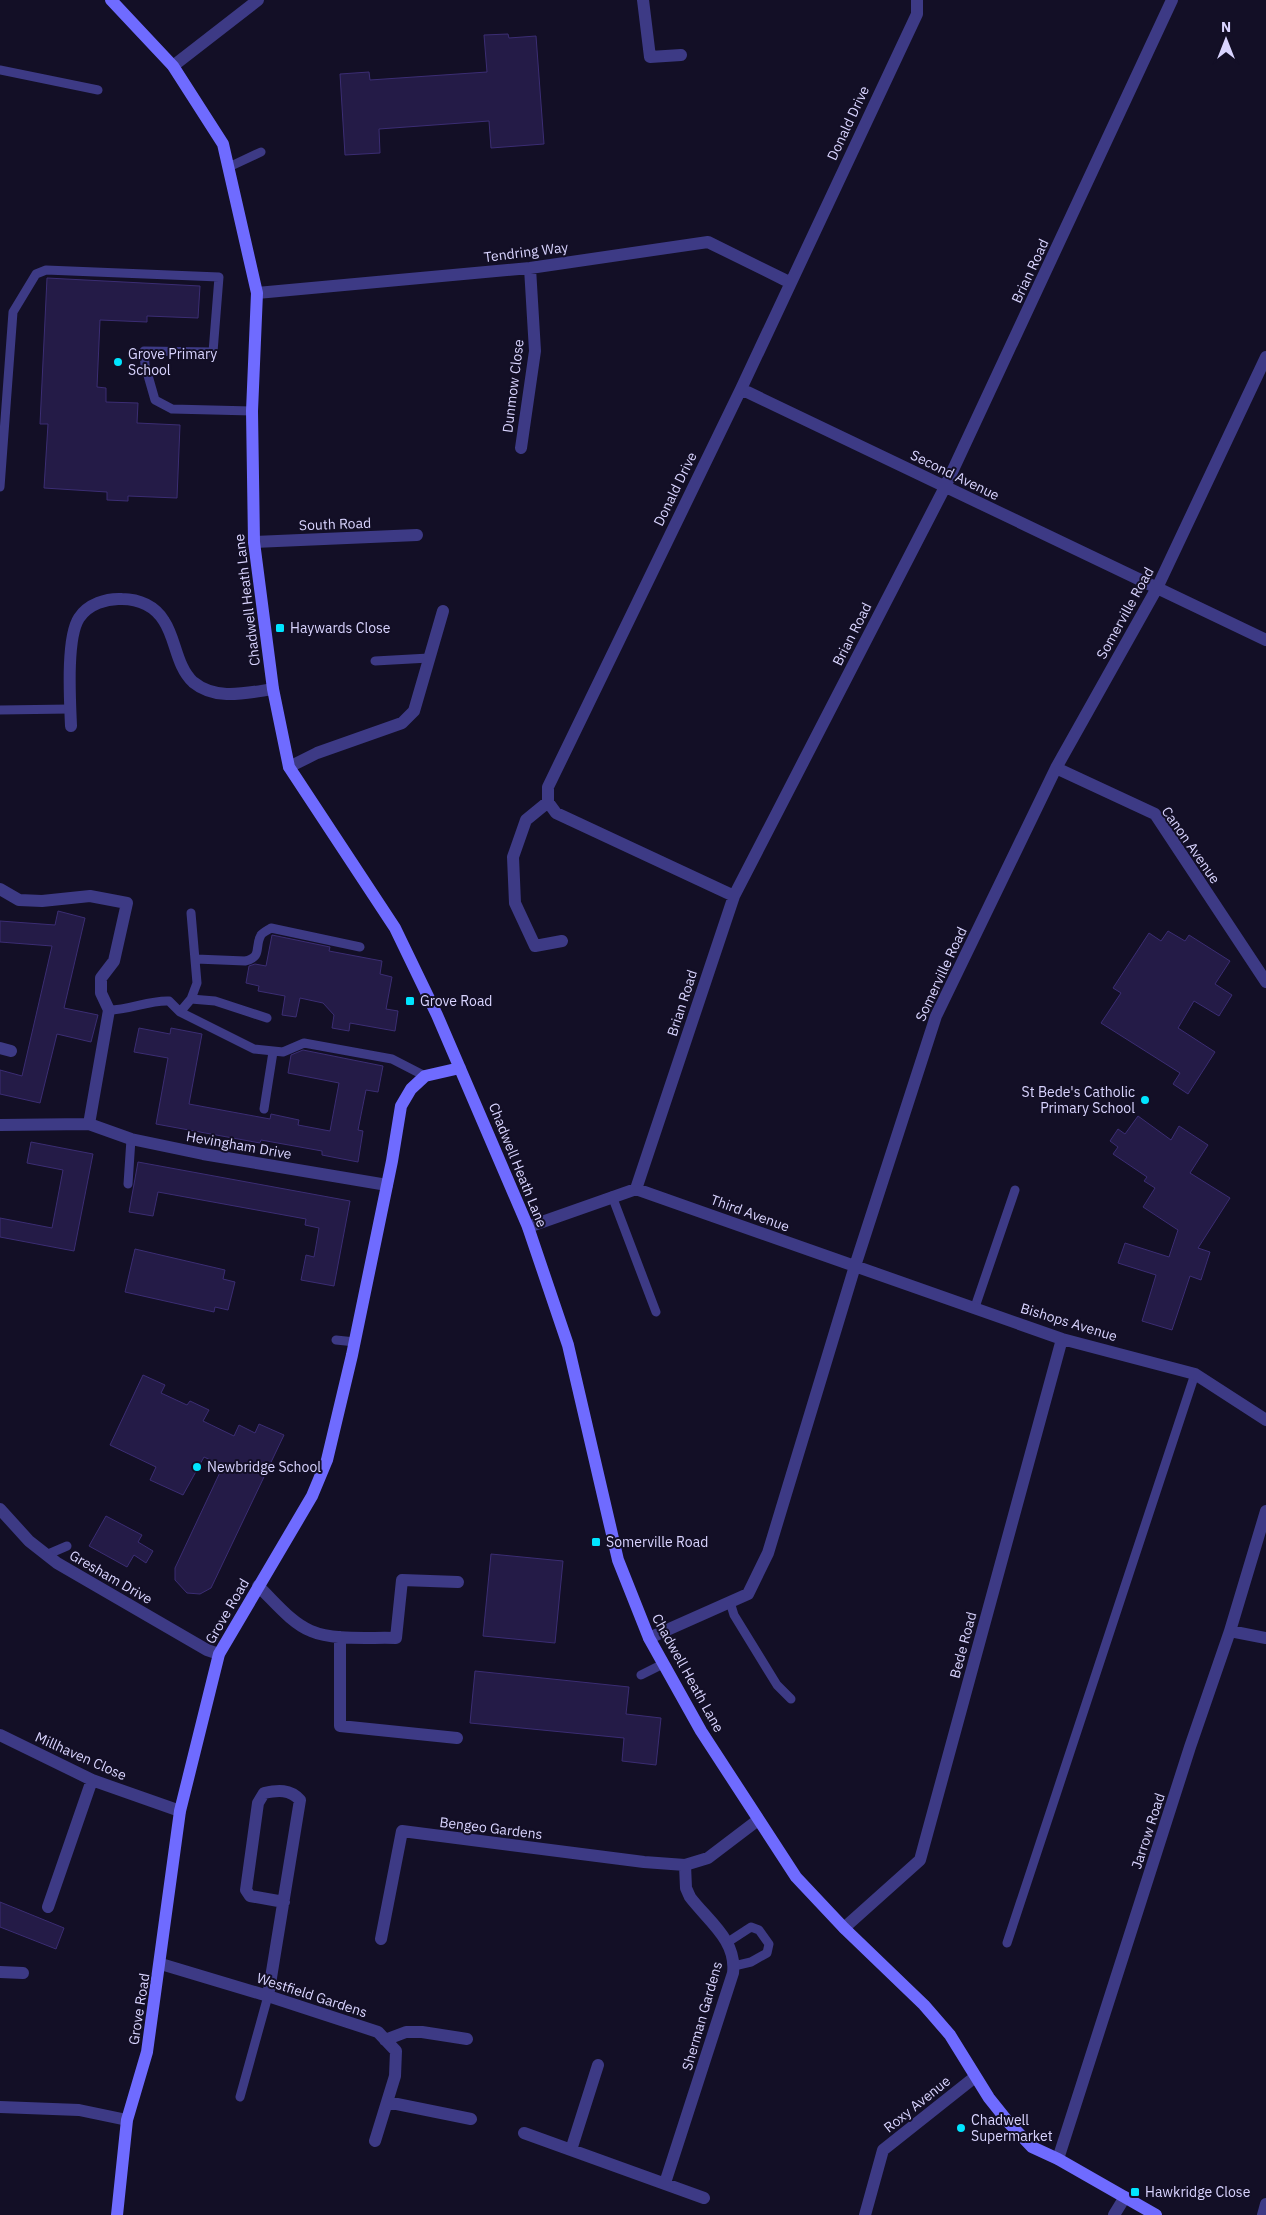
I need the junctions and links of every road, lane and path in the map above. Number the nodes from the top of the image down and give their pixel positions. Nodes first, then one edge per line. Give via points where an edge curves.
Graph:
1 (111, 0) edge
2 (258, 0) edge
3 (644, 0) edge
4 (917, 0) edge
5 (1172, 0) edge
6 (681, 55) dead end
7 (173, 66) junction
8 (0, 70) edge
9 (98, 90) dead end
10 (261, 152) dead end
11 (228, 167) junction
12 (530, 268) junction
13 (789, 282) junction
14 (257, 293) junction
15 (1266, 357) edge
16 (740, 389) junction
17 (252, 411) junction
18 (521, 448) dead end
19 (0, 487) edge
20 (945, 487) junction
21 (417, 535) dead end
22 (254, 542) junction
23 (1157, 588) junction
24 (443, 611) dead end
25 (1266, 640) edge
26 (429, 658) junction
27 (375, 661) dead end
28 (273, 689) junction
29 (70, 709) junction
30 (0, 710) edge
31 (71, 726) dead end
32 (289, 767) junction
33 (1056, 768) junction
34 (548, 802) junction
35 (0, 889) edge
36 (734, 896) junction
37 (191, 913) dead end
38 (562, 941) dead end
39 (360, 947) dead end
40 (196, 959) junction
41 (1266, 982) edge
42 (191, 999) junction
43 (109, 1010) junction
44 (180, 1012) junction
45 (267, 1018) dead end
46 (273, 1052) junction
47 (460, 1068) junction
48 (425, 1076) junction
49 (264, 1109) dead end
50 (0, 1124) edge
51 (88, 1124) junction
52 (130, 1139) junction
53 (128, 1184) dead end
54 (387, 1185) junction
55 (636, 1189) junction
56 (1015, 1190) dead end
57 (612, 1196) junction
58 (528, 1227) junction
59 (855, 1266) junction
60 (975, 1308) junction
61 (656, 1312) dead end
62 (1062, 1339) junction
63 (336, 1340) dead end
64 (355, 1342) junction
65 (1195, 1374) junction
66 (1266, 1420) edge
67 (0, 1509) edge
68 (1266, 1512) edge
69 (67, 1546) dead end
70 (46, 1555) junction
71 (458, 1582) dead end
72 (258, 1586) junction
73 (730, 1602) junction
74 (1230, 1631) junction
75 (340, 1636) junction
76 (649, 1638) junction
77 (1266, 1638) edge
78 (219, 1654) junction
79 (663, 1664) junction
80 (641, 1675) dead end
81 (791, 1699) dead end
82 (0, 1735) edge
83 (457, 1738) dead end
84 (92, 1780) junction
85 (180, 1811) junction
86 (758, 1820) junction
87 (685, 1865) junction
88 (284, 1902) junction
89 (48, 1907) dead end
90 (844, 1928) junction
91 (381, 1939) dead end
92 (728, 1942) junction
93 (1007, 1943) dead end
94 (160, 1964) junction
95 (734, 1966) junction
96 (0, 1972) edge
97 (23, 1972) dead end
98 (268, 1996) junction
99 (467, 2039) dead end
100 (385, 2040) junction
101 (598, 2065) dead end
102 (975, 2077) junction
103 (240, 2097) dead end
104 (387, 2102) junction
105 (0, 2106) edge
106 (471, 2119) dead end
107 (127, 2120) junction
108 (524, 2133) dead end
109 (375, 2141) dead end
110 (571, 2150) junction
111 (1058, 2159) junction
112 (665, 2183) junction
113 (1125, 2197) junction
114 (704, 2198) dead end
115 (1266, 2204) edge
116 (117, 2215) edge
117 (865, 2215) edge
118 (1114, 2215) edge
119 (1156, 2215) edge
120 (1263, 2215) edge

1 - 7 street, Chadwell Heath Lane
2 - 7 street
3 - 6 street via 650,57
4 - 13 street, Donald Drive via 917,14
5 - 20 street, Brian Road
7 - 11 street, Chadwell Heath Lane via 224,144
8 - 9 lane
10 - 11 lane
11 - 14 street, Chadwell Heath Lane
12 - 13 street, Tendring Way via 708,242
12 - 14 street, Tendring Way
12 - 18 street, Dunmow Close via 535,352
13 - 16 street, Donald Drive
14 - 17 street, Chadwell Heath Lane
15 - 23 street, Somerville Road
16 - 20 street, Second Avenue
16 - 34 street, Donald Drive via 548,787
17 - 19 lane via 172,409 155,400 145,365 144,351 214,352 219,277 46,270 36,274 13,312
17 - 22 street, Chadwell Heath Lane
20 - 23 street, Second Avenue
20 - 36 street, Brian Road
21 - 22 street, South Road
22 - 28 street, Chadwell Heath Lane
23 - 25 street, Second Avenue
23 - 33 street, Somerville Road
24 - 26 street
26 - 27 lane
26 - 32 street via 414,711 402,723 318,753
28 - 29 street via 226,695 206,689 184,670 164,621 154,610 140,601 105,600 89,607 79,618 71,638
28 - 32 street, Chadwell Heath Lane
29 - 30 lane
29 - 31 street
32 - 47 street, Chadwell Heath Lane via 394,928
33 - 41 street, Canon Avenue via 1154,814
33 - 59 street, Somerville Road via 936,1016
34 - 36 street via 556,813
34 - 38 street via 526,820 513,857 515,903 535,946
35 - 43 street via 19,900 90,896 127,902 114,961 101,978 101,993
36 - 55 street, Brian Road
37 - 40 lane
39 - 40 lane via 270,928 261,935 252,960
40 - 42 lane via 197,983
42 - 44 lane
42 - 45 lane via 215,1001
43 - 44 lane via 158,1000 169,1001
43 - 51 street
44 - 46 lane via 254,1050
46 - 48 lane via 283,1052 304,1043 318,1045 392,1059
46 - 49 lane
47 - 48 street
47 - 58 street, Chadwell Heath Lane
48 - 54 street, Grove Road via 411,1089 401,1106
50 - 51 street, Hevingham Drive
51 - 52 street, Hevingham Drive
52 - 53 lane
52 - 54 street, Hevingham Drive
54 - 64 street, Grove Road
55 - 57 street
55 - 59 street, Third Avenue
56 - 60 lane
57 - 58 street
57 - 61 lane
58 - 76 street, Chadwell Heath Lane via 568,1345 618,1560
59 - 60 street, Bishops Avenue
59 - 73 street, Somerville Road via 768,1553 748,1594
60 - 62 street, Bishops Avenue
62 - 65 street, Bishops Avenue
62 - 90 street, Bede Road via 920,1860
63 - 64 lane
64 - 72 street, Grove Road via 327,1460 312,1496
65 - 66 street, Bishops Avenue
65 - 93 lane
67 - 70 street, Gresham Drive
68 - 74 street, Jarrow Road
69 - 70 lane
70 - 78 street, Gresham Drive
71 - 75 street via 402,1580 396,1638
72 - 75 street via 295,1621 311,1631
72 - 78 street, Grove Road
73 - 76 street, Somerville Road
73 - 81 lane via 734,1615 776,1685
74 - 77 street
74 - 111 street, Jarrow Road
75 - 83 street via 340,1726
76 - 79 street, Chadwell Heath Lane
78 - 85 street, Grove Road
79 - 80 lane
79 - 86 street, Chadwell Heath Lane
82 - 84 street, Millhaven Close
84 - 85 street, Millhaven Close
84 - 89 street
85 - 94 street, Grove Road
86 - 87 street via 708,1858
86 - 90 street, Chadwell Heath Lane via 796,1877
87 - 91 street, Bengeo Gardens via 402,1831
87 - 92 street, Sherman Gardens via 686,1888 690,1897
88 - 88 street via 250,1896 246,1890 258,1803 264,1793 277,1790 294,1793 300,1800
88 - 98 street
90 - 102 street, Chadwell Heath Lane via 950,2034
92 - 95 street, Sherman Gardens
92 - 95 lane via 755,1927 769,1944 767,1953 751,1962
94 - 98 street, Westfield Gardens
94 - 107 street, Grove Road via 148,2052
95 - 112 street, Sherman Gardens
96 - 97 street
98 - 100 street, Westfield Gardens via 378,2032
98 - 103 lane
99 - 100 street via 406,2032
100 - 104 street via 396,2051 395,2076
101 - 110 street
102 - 111 street, Chadwell Heath Lane via 1009,2123 1032,2147
102 - 117 street, Roxy Avenue via 883,2150
104 - 106 street
104 - 109 street
105 - 107 street via 79,2110
107 - 116 street, Grove Road
108 - 110 street
110 - 112 street
111 - 113 street, Chadwell Heath Lane
112 - 114 street
113 - 118 street
113 - 119 street, Chadwell Heath Lane
115 - 120 street

